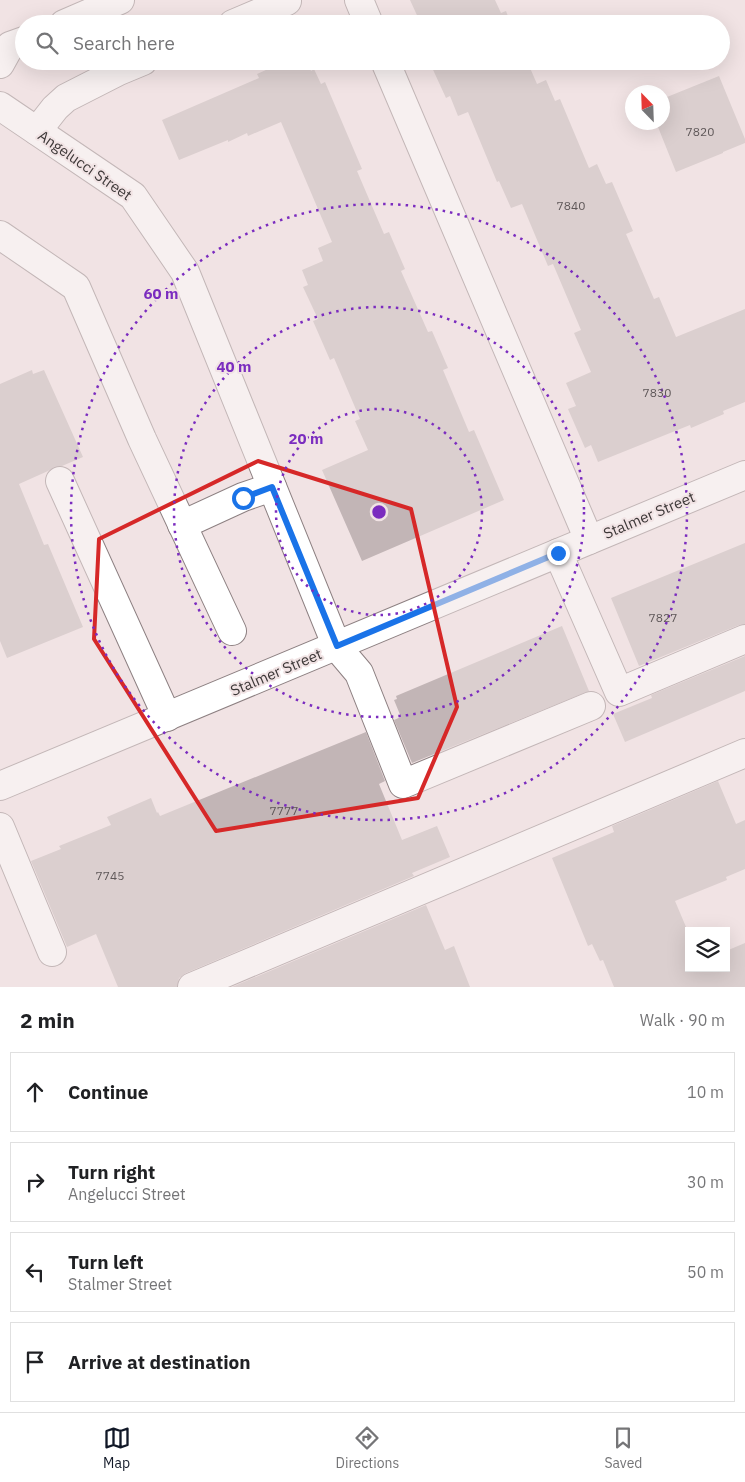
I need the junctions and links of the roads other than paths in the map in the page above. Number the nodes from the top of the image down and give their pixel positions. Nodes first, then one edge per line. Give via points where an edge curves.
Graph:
1 (120, 0) edge
2 (359, 0) edge
3 (286, 1) dead end
4 (85, 15) edge
5 (254, 15) edge
6 (365, 15) edge
7 (15, 44) edge
8 (0, 64) edge
9 (121, 70) edge
10 (389, 70) edge
11 (0, 106) edge
12 (38, 131) junction
13 (0, 235) edge
14 (745, 475) edge
15 (60, 482) dead end
16 (272, 487) junction
17 (182, 525) junction
18 (589, 540) junction
19 (558, 553) junction
20 (232, 631) dead end
21 (745, 639) edge
22 (337, 646) junction
23 (591, 706) dead end
24 (167, 717) junction
25 (745, 753) edge
26 (0, 786) edge
27 (0, 827) edge
28 (52, 952) dead end
29 (192, 987) edge

1 - 4 street
2 - 6 street
3 - 5 street
7 - 8 street via 10,46
9 - 12 street via 66,98
10 - 18 street
11 - 12 street, Angelucci Street
12 - 16 street, Angelucci Street via 133,196 185,272
13 - 17 street via 76,287
14 - 18 street, Stalmer Street
15 - 24 street
16 - 17 street
16 - 22 street, Angelucci Street
17 - 20 street
18 - 19 street, Stalmer Street
19 - 21 street via 619,692
19 - 22 street, Stalmer Street
22 - 23 street, Angelucci Street via 359,674 404,784
22 - 24 street, Stalmer Street
24 - 26 street, Stalmer Street
25 - 29 street
27 - 28 street

